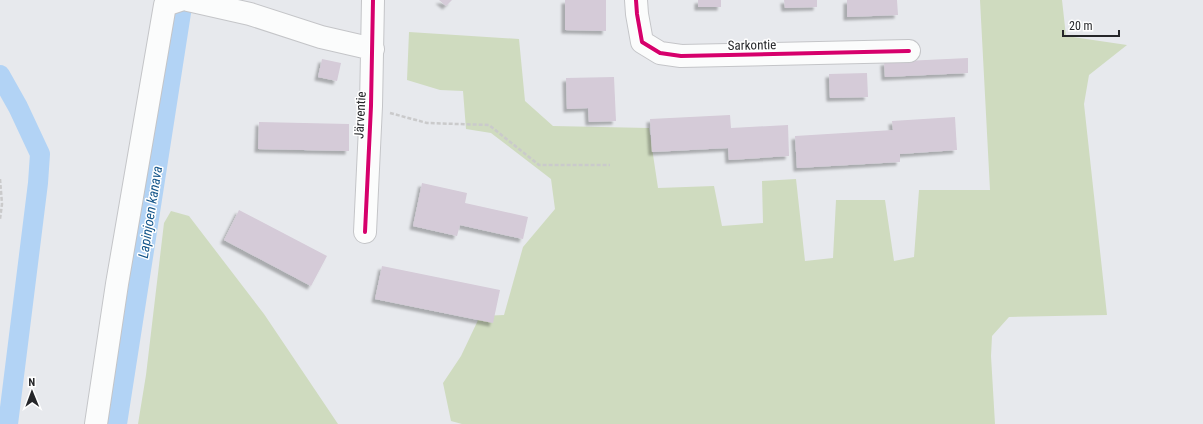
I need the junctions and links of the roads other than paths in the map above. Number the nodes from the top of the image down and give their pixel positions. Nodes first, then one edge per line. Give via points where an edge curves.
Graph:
1 (180, 0) edge
2 (188, 0) edge
3 (373, 0) edge
4 (636, 0) edge
5 (373, 49) junction
6 (909, 51) dead end
7 (365, 232) dead end
8 (96, 424) edge

1 - 8 street via 165,5 117,284
2 - 5 street via 250,14 321,37
3 - 5 street, Järventie
4 - 6 street, Sarkontie via 642,42 660,53 681,56
5 - 7 street, Järventie

